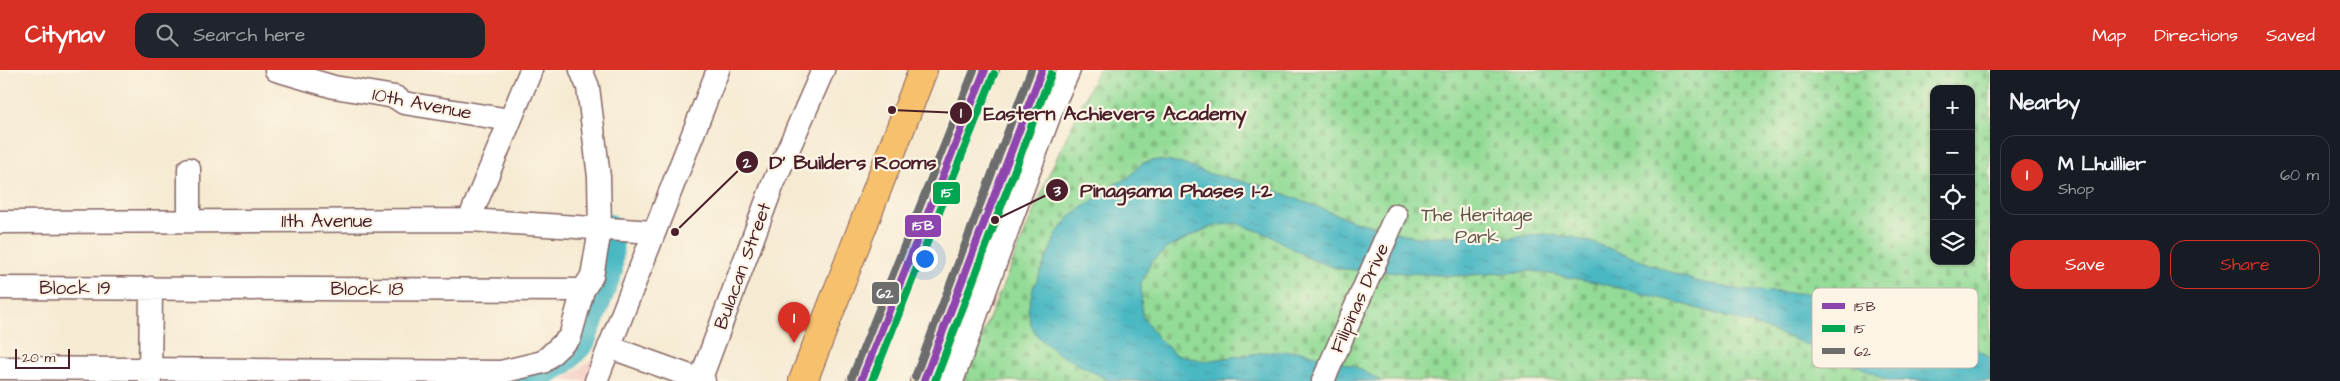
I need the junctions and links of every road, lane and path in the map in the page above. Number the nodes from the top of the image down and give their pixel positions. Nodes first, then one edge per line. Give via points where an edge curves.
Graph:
1 (276, 70) edge
2 (531, 70) edge
3 (581, 70) edge
4 (718, 70) edge
5 (823, 70) edge
6 (923, 70) edge
7 (986, 70) edge
8 (1042, 70) edge
9 (1070, 70) edge
10 (510, 120) junction
11 (189, 170) dead end
12 (1396, 215) dead end
13 (468, 220) junction
14 (0, 222) edge
15 (190, 222) junction
16 (600, 230) junction
17 (654, 232) junction
18 (0, 288) edge
19 (151, 288) junction
20 (583, 290) junction
21 (609, 347) junction
22 (0, 368) edge
23 (150, 375) edge
24 (432, 376) edge
25 (596, 381) edge
26 (702, 381) edge
27 (803, 381) edge
28 (862, 381) edge
29 (924, 381) edge
30 (952, 381) edge
31 (1323, 381) edge

1 - 10 street, 10th Avenue via 334,87 395,97 404,103
2 - 10 street
3 - 16 street via 588,87 594,131
4 - 17 street
5 - 26 street, Bulacan Street via 773,184
6 - 27 main road
7 - 28 main road
8 - 29 main road
9 - 30 street via 1051,113
10 - 13 street
11 - 15 street
12 - 31 street, Filipinas Drive
13 - 15 street, 11th Avenue
13 - 16 street, 11th Avenue
14 - 15 street, 11th Avenue
16 - 17 street, 11th Avenue
16 - 20 street via 592,276
17 - 21 street
18 - 19 street, Block 19
19 - 20 street, Block 18
19 - 23 street
20 - 24 street via 570,337 543,362 500,372
21 - 25 street
21 - 26 street
22 - 23 street
23 - 24 street

